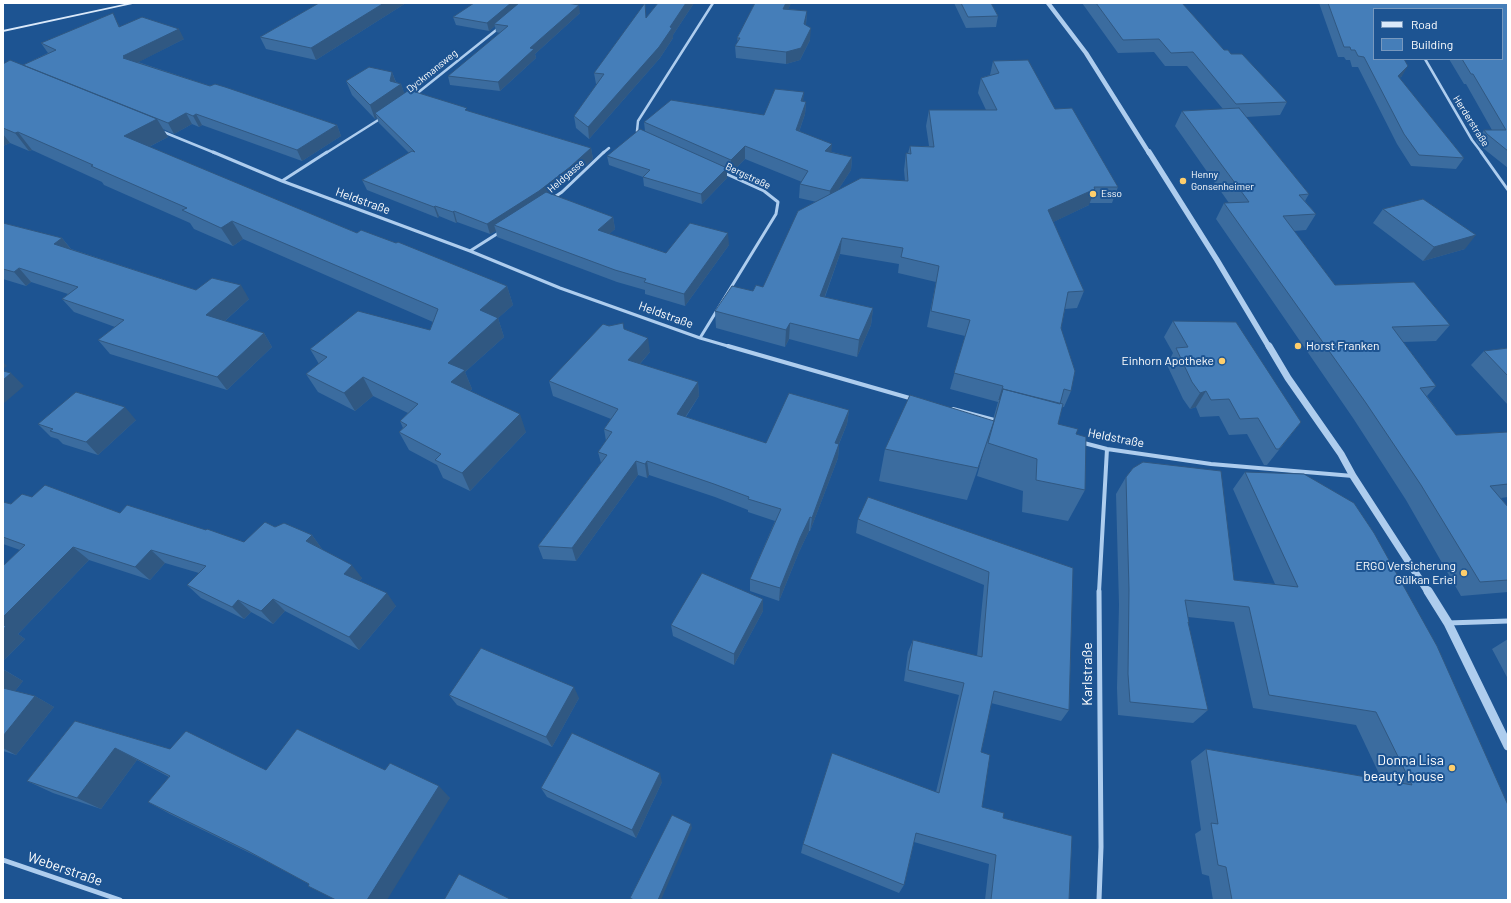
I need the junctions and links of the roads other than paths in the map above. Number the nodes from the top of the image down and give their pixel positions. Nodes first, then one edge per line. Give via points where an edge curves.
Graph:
1 (135, 3) edge
2 (713, 3) edge
3 (1048, 3) edge
4 (504, 23) edge
5 (3, 31) edge
6 (1426, 60) edge
7 (409, 100) edge
8 (385, 116) edge
9 (159, 130) edge
10 (644, 138) edge
11 (609, 148) dead end
12 (715, 169) edge
13 (282, 181) junction
14 (1508, 190) edge
15 (550, 200) edge
16 (507, 228) edge
17 (470, 251) junction
18 (700, 338) junction
19 (917, 400) edge
20 (948, 408) edge
21 (1001, 421) edge
22 (1077, 441) edge
23 (1107, 449) junction
24 (1352, 476) junction
25 (1508, 621) edge
26 (1448, 623) junction
27 (1508, 746) edge
28 (3, 860) edge
29 (120, 900) edge
30 (1099, 900) edge

1 - 5 main road
2 - 10 street via 638,121 637,130
3 - 24 street via 1086,54 1217,260 1288,378 1341,454
4 - 7 street, Dyckmansweg
6 - 14 street, Herderstraße via 1472,140
8 - 13 street
9 - 13 street, Heldstraße
11 - 15 street, Heldgasse
12 - 18 street, Bergstraße via 764,191 778,202 776,214
13 - 17 street, Heldstraße
16 - 17 street
17 - 18 street, Heldstraße via 560,288
18 - 19 street, Heldstraße
20 - 21 street
22 - 23 street, Heldstraße
23 - 24 street, Heldstraße via 1211,464
23 - 30 street, Karlstraße via 1099,579
24 - 26 street
25 - 26 street
26 - 27 street
28 - 29 street, Weberstraße

